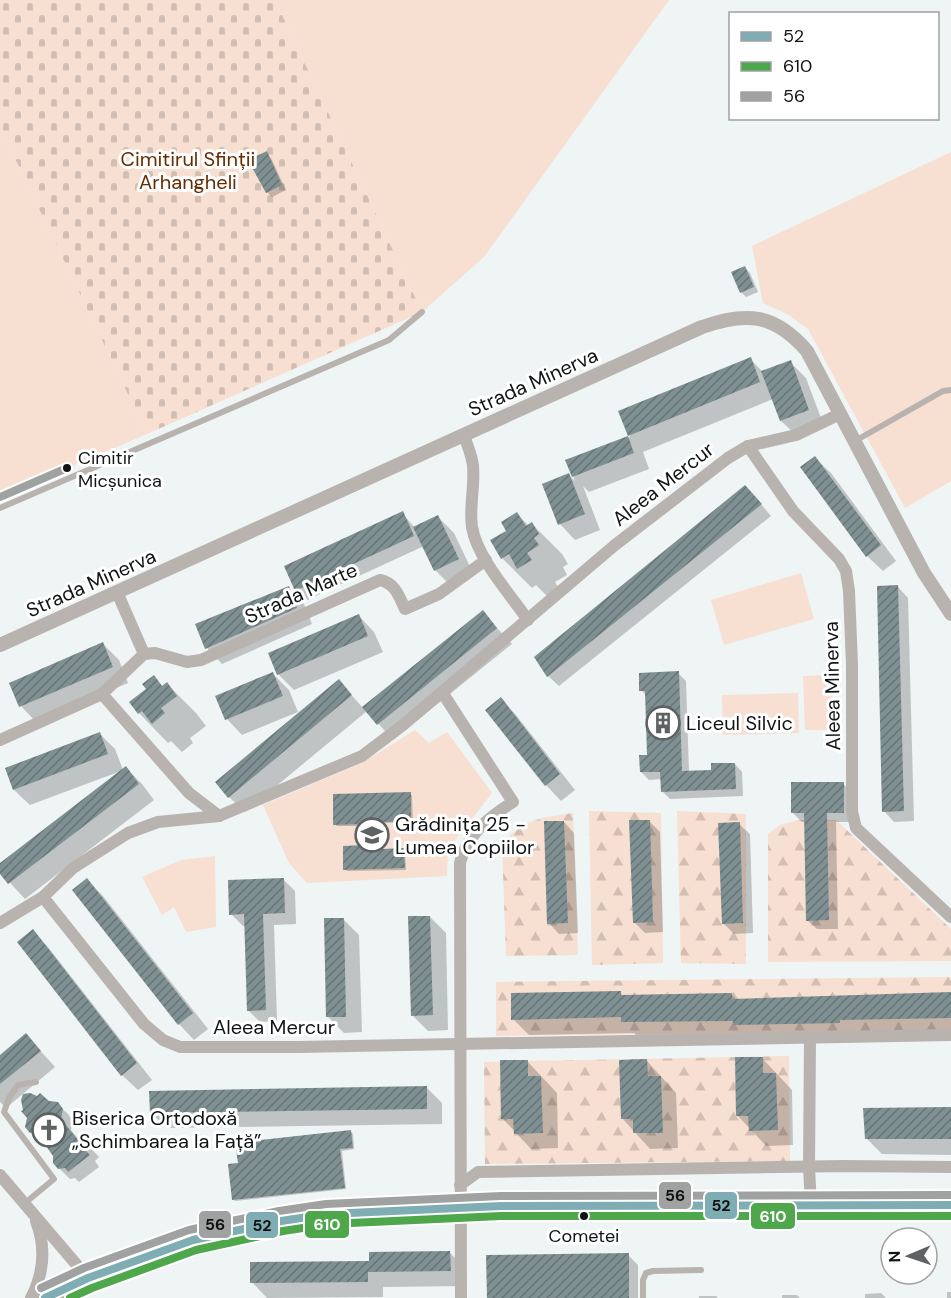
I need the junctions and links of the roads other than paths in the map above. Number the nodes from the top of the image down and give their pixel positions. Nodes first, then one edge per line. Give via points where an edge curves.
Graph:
1 (422, 312) dead end
2 (951, 390) edge
3 (840, 414) junction
4 (464, 435) junction
5 (855, 441) junction
6 (748, 446) junction
7 (0, 508) edge
8 (486, 560) junction
9 (117, 592) junction
10 (951, 614) edge
11 (528, 620) junction
12 (0, 645) edge
13 (144, 654) junction
14 (442, 692) junction
15 (102, 694) junction
16 (0, 740) edge
17 (219, 816) junction
18 (43, 897) junction
19 (951, 917) edge
20 (0, 923) edge
21 (951, 1035) edge
22 (810, 1038) junction
23 (460, 1043) junction
24 (36, 1082) dead end
25 (809, 1167) junction
26 (951, 1167) edge
27 (0, 1175) edge
28 (460, 1185) junction
29 (24, 1204) junction
30 (951, 1205) edge
31 (811, 1206) junction
32 (460, 1207) junction
33 (34, 1214) junction
34 (701, 1270) dead end
35 (88, 1278) junction
36 (31, 1298) edge
37 (45, 1298) edge
38 (461, 1298) edge
39 (643, 1298) edge

1 - 7 lane via 389,340
2 - 5 lane
3 - 4 street, Strada Minerva via 818,368 795,337 770,320 739,317 702,327
3 - 5 street, Strada Minerva
3 - 6 street, Aleea Mercur via 796,435
4 - 8 street via 473,469 472,528
4 - 9 street, Strada Minerva
5 - 10 street, Strada Minerva via 924,573
6 - 11 street, Aleea Mercur via 624,538
6 - 19 street, Aleea Minerva via 792,511 846,571 852,676 852,811 856,828
8 - 11 street
8 - 13 street, Strada Marte via 439,594 405,609 393,587 380,580 201,660 187,662
9 - 12 street, Strada Minerva
9 - 13 street
11 - 14 street, Aleea Mercur
13 - 15 street
14 - 17 street, Aleea Mercur via 362,756
14 - 23 street via 513,802 496,812 469,839 460,863
15 - 16 street
15 - 17 street via 189,792
17 - 18 street, Aleea Mercur via 158,822 128,833 73,868
18 - 20 street, Aleea Mercur
18 - 23 street, Aleea Mercur via 144,1024 163,1040 180,1047
21 - 22 street
22 - 23 street
22 - 25 street
23 - 28 street
24 - 29 lane via 18,1084 4,1112 54,1179
25 - 26 street
25 - 28 street via 478,1172
25 - 31 street
27 - 29 street
28 - 32 street
29 - 33 street
30 - 31 main road
31 - 32 main road
32 - 35 main road via 328,1214 280,1221 193,1240
32 - 38 street
33 - 35 street
33 - 36 street via 43,1262
34 - 39 lane via 646,1273
35 - 37 main road

